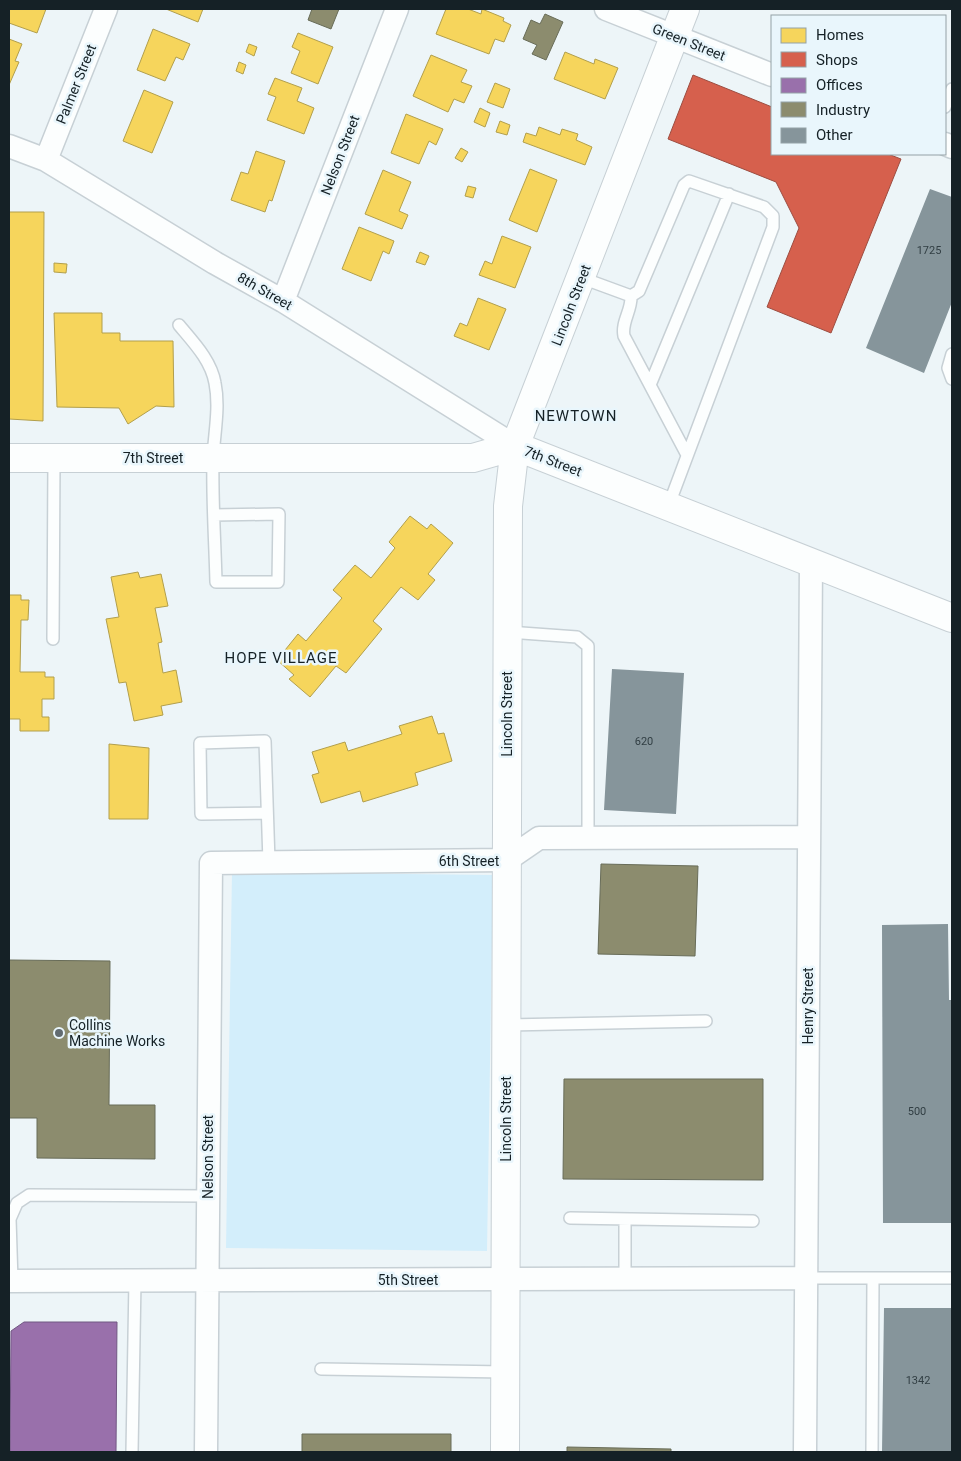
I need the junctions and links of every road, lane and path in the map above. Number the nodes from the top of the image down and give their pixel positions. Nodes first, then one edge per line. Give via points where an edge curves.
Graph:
1 (106, 9) edge
2 (397, 9) edge
3 (606, 9) edge
4 (685, 9) edge
5 (675, 36) junction
6 (771, 75) edge
7 (952, 89) edge
8 (946, 104) edge
9 (9, 146) edge
10 (46, 160) junction
11 (729, 194) junction
12 (582, 278) junction
13 (631, 296) junction
14 (283, 301) junction
15 (178, 325) dead end
16 (952, 354) edge
17 (952, 379) edge
18 (650, 386) junction
19 (515, 446) junction
20 (687, 455) junction
21 (9, 458) edge
22 (54, 458) junction
23 (213, 458) junction
24 (668, 506) junction
25 (214, 515) junction
26 (811, 561) junction
27 (952, 618) edge
28 (508, 632) junction
29 (53, 639) dead end
30 (267, 813) junction
31 (809, 837) junction
32 (588, 838) junction
33 (507, 860) junction
34 (269, 862) junction
35 (211, 863) joint
36 (706, 1021) dead end
37 (506, 1025) junction
38 (208, 1196) junction
39 (570, 1218) dead end
40 (625, 1219) junction
41 (753, 1221) dead end
42 (806, 1278) junction
43 (873, 1278) junction
44 (952, 1278) edge
45 (505, 1279) junction
46 (625, 1279) junction
47 (135, 1280) junction
48 (207, 1280) junction
49 (10, 1281) edge
50 (321, 1369) dead end
51 (505, 1372) junction
52 (132, 1452) edge
53 (206, 1452) edge
54 (505, 1452) edge
55 (805, 1452) edge
56 (872, 1452) edge

1 - 10 street, Palmer Street
2 - 14 street, Nelson Street
3 - 5 street, Green Street
4 - 5 street, Lincoln Street
5 - 6 street, Green Street
5 - 12 street, Lincoln Street
7 - 8 lane
9 - 10 street, 8th Street
10 - 14 street, 8th Street
11 - 13 lane via 694,182 684,185 639,291
11 - 18 lane
11 - 20 lane via 764,207 773,216 773,227
12 - 13 lane
12 - 19 street, Lincoln Street
13 - 18 lane via 624,336
14 - 19 street, 8th Street
15 - 23 lane via 203,354 216,382 217,426
16 - 17 lane via 948,368
18 - 20 lane
19 - 23 street, 7th Street via 472,458
19 - 24 street, 7th Street
19 - 28 street, Lincoln Street via 508,506
20 - 24 lane
21 - 22 street, 7th Street
22 - 23 street, 7th Street
22 - 29 lane
23 - 25 lane
24 - 26 street, 7th Street
25 - 25 lane via 216,582 278,582 280,514
26 - 27 street, 7th Street
26 - 31 street, Henry Street
28 - 32 lane via 577,636 588,646
28 - 33 street, Lincoln Street
30 - 30 lane via 265,741 200,744 201,814
30 - 34 lane
31 - 32 street, 6th Street
31 - 42 street, Henry Street
32 - 33 street, 6th Street via 539,838
33 - 34 street, 6th Street
33 - 37 street, Lincoln Street
34 - 35 street, 6th Street
35 - 38 street, Nelson Street
36 - 37 lane
37 - 45 street, Lincoln Street
38 - 48 street, Nelson Street
38 - 49 lane via 28,1195 17,1203 10,1218
39 - 40 lane
40 - 41 lane
40 - 46 lane
42 - 43 lane
42 - 46 street, 5th Street
42 - 55 street, Henry Street
43 - 44 lane
43 - 56 lane
45 - 46 street, 5th Street
45 - 48 street, 5th Street
45 - 51 street, Lincoln Street
47 - 48 street, 5th Street
47 - 49 street, 5th Street
47 - 52 lane
48 - 53 street, Nelson Street
50 - 51 lane
51 - 54 street, Lincoln Street

